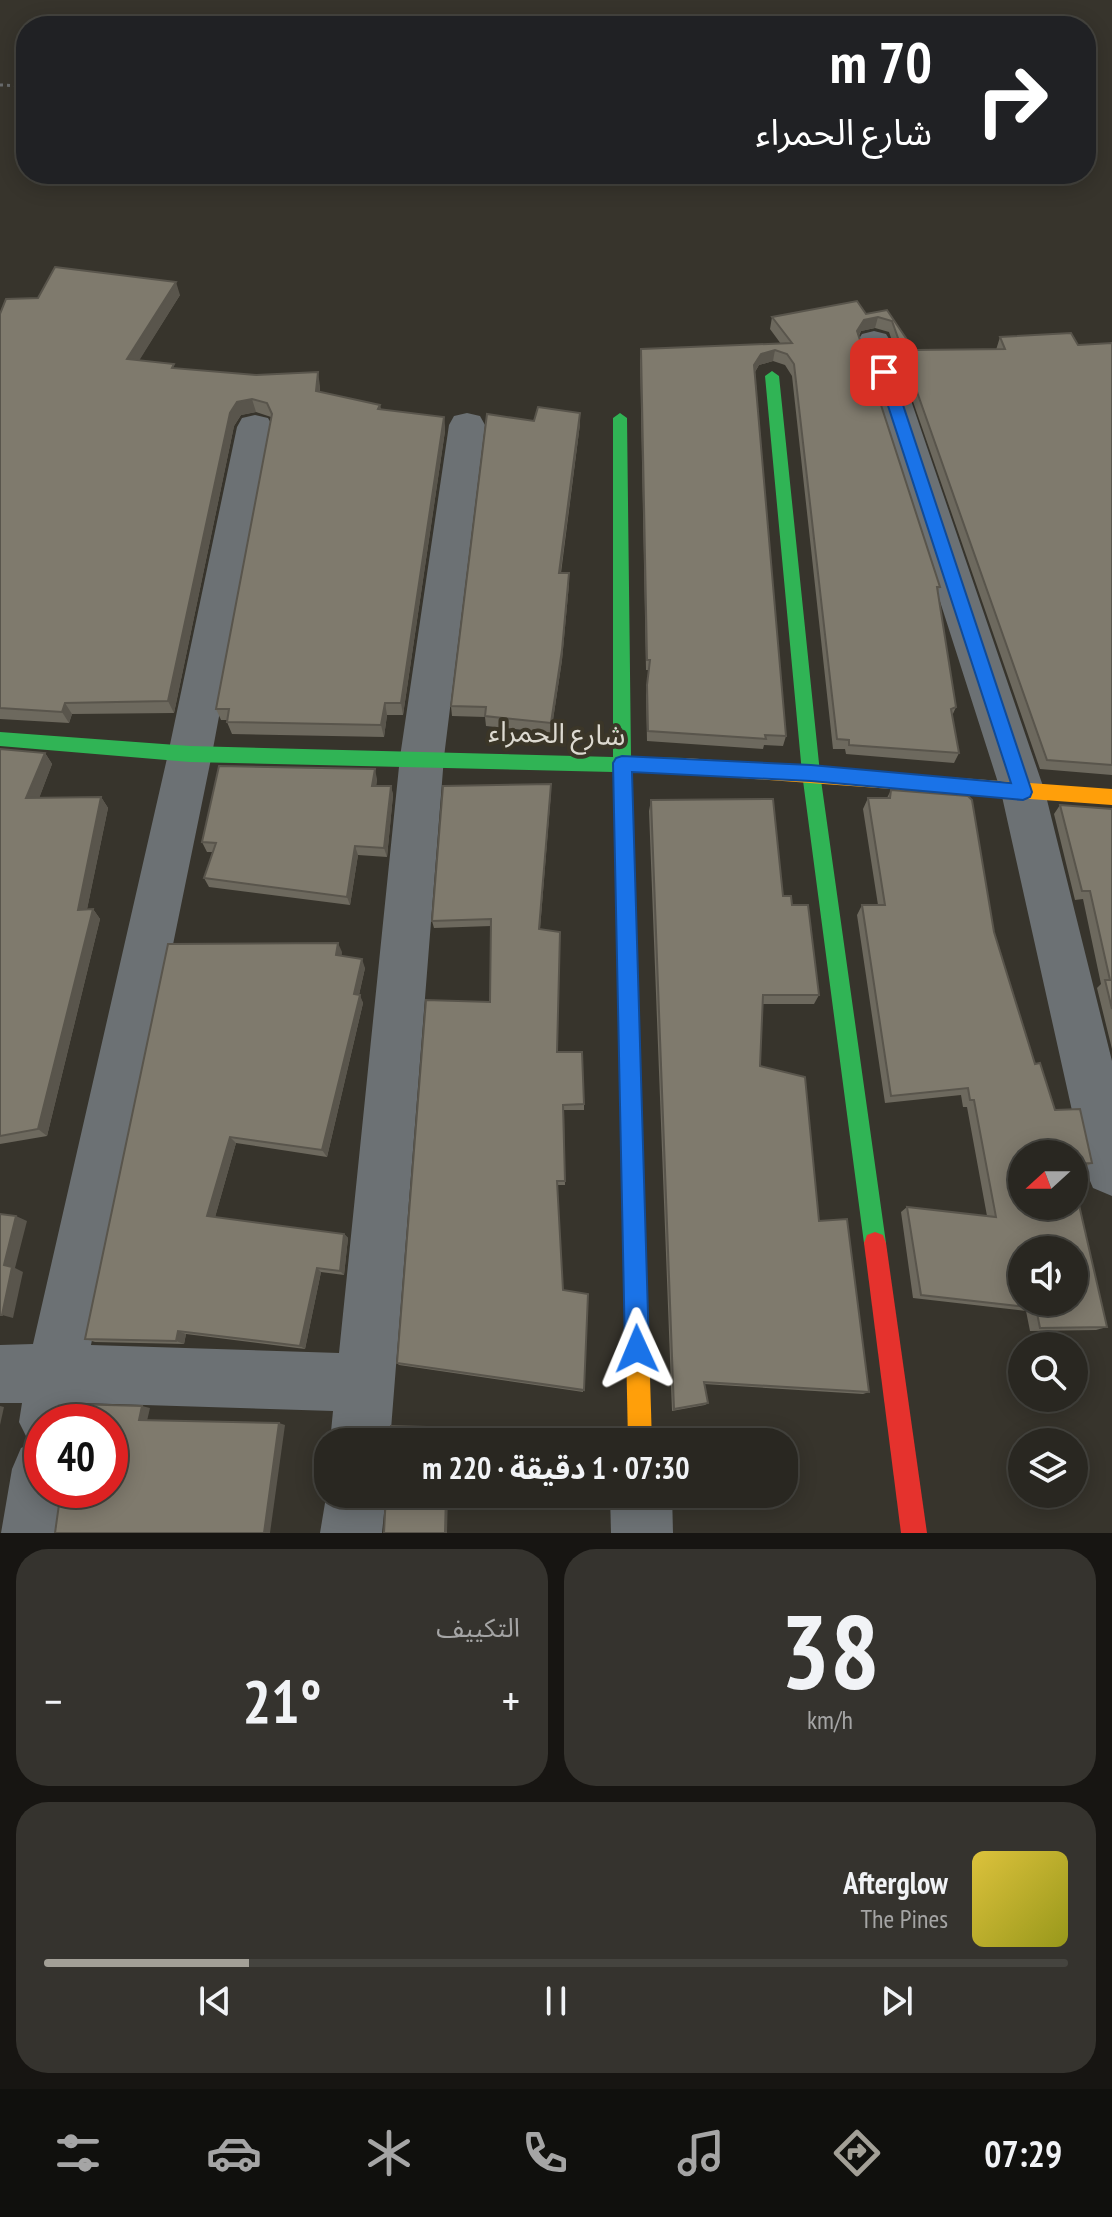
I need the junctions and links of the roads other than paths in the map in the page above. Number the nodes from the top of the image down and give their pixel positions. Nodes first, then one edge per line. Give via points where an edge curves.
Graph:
1 (874, 342) dead end
2 (772, 376) dead end
3 (620, 418) dead end
4 (467, 425) dead end
5 (255, 427) dead end
6 (0, 739) edge
7 (190, 754) junction
8 (422, 757) junction
9 (622, 763) junction
10 (811, 773) junction
11 (1023, 792) junction
12 (1112, 797) edge
13 (1112, 1169) edge
14 (0, 1374) edge
15 (365, 1383) junction
16 (53, 1398) edge
17 (361, 1428) edge
18 (640, 1428) edge
19 (36, 1508) edge
20 (354, 1508) edge
21 (641, 1508) edge
22 (32, 1533) edge
23 (351, 1533) edge
24 (642, 1533) edge
25 (914, 1533) edge

1 - 11 street
2 - 10 street
3 - 9 street
4 - 8 street
5 - 7 street
6 - 7 street, شارع الحمراء
7 - 8 street, شارع الحمراء
7 - 16 street
8 - 9 street, شارع الحمراء
8 - 15 street
9 - 10 street, شارع الحمراء
9 - 18 street
10 - 11 street, شارع الحمراء
10 - 25 street
11 - 12 street, شارع الحمراء
11 - 13 street
14 - 16 street
15 - 16 street
15 - 17 street
19 - 22 street
20 - 23 street
21 - 24 street

